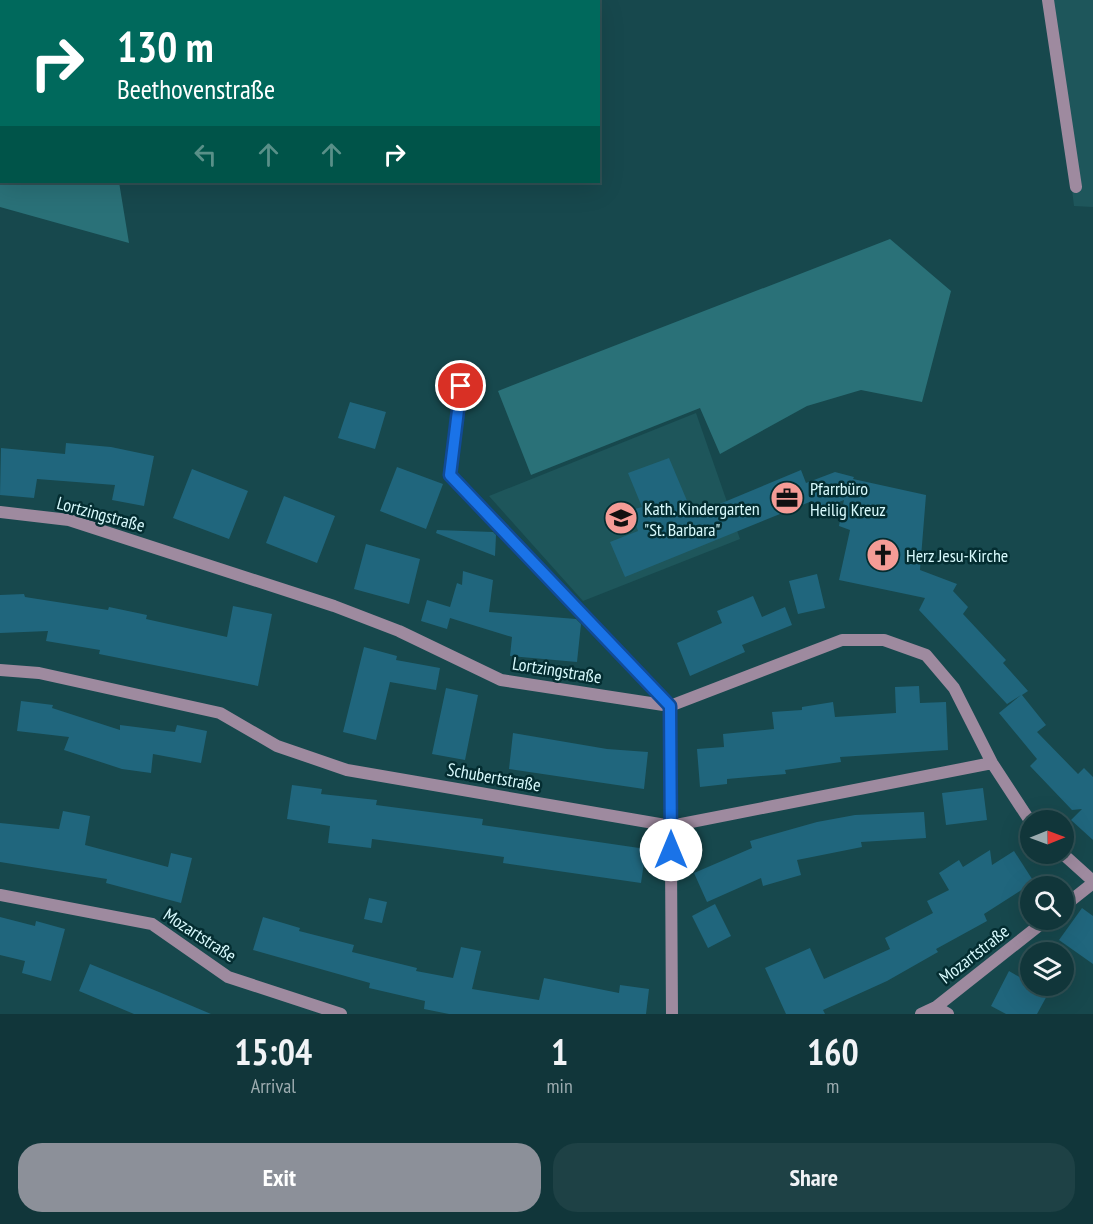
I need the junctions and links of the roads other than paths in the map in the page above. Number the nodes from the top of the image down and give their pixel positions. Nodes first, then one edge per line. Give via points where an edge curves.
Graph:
1 (1048, 0) edge
2 (1076, 187) dead end
3 (461, 386) dead end
4 (0, 512) edge
5 (0, 669) edge
6 (670, 706) junction
7 (992, 763) junction
8 (1023, 810) edge
9 (671, 826) junction
10 (1074, 864) edge
11 (1093, 882) edge
12 (0, 895) edge
13 (1074, 898) edge
14 (1033, 930) edge
15 (936, 1007) junction
16 (341, 1014) edge
17 (672, 1014) edge
18 (921, 1014) edge
19 (948, 1014) edge

1 - 2 street
3 - 6 street via 450,475
4 - 6 street, Lortzingstraße via 69,520 334,606 399,631 501,680
5 - 9 street, Schubertstraße via 39,673 220,713 277,746 347,771
6 - 7 street, Lortzingstraße via 842,640 884,640 926,654 954,688
6 - 9 street
7 - 8 street, Lortzingstraße
7 - 9 street, Schubertstraße
9 - 17 street
10 - 11 street
11 - 13 street
12 - 16 street, Mozartstraße via 152,924 228,977
14 - 15 street, Mozartstraße
15 - 18 street, Mozartstraße
15 - 19 street

